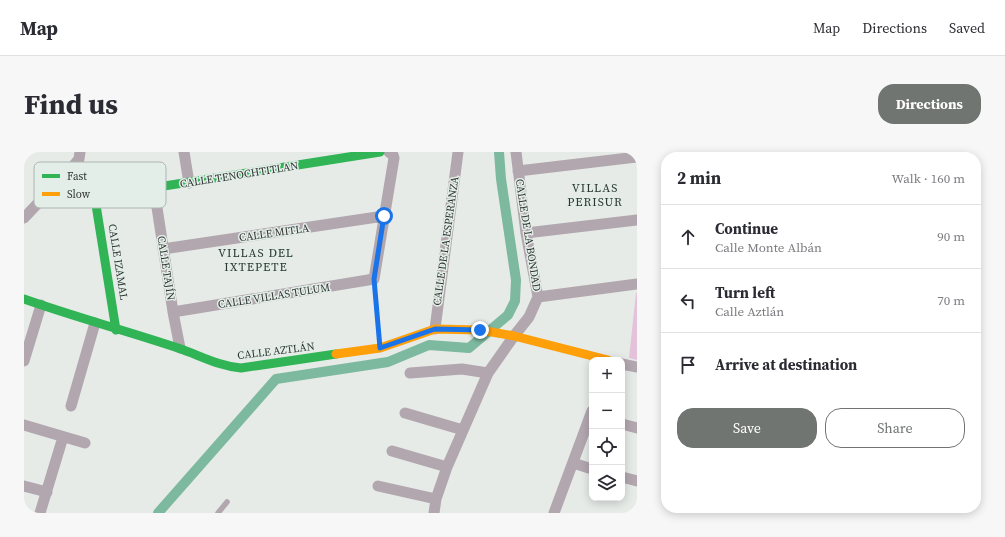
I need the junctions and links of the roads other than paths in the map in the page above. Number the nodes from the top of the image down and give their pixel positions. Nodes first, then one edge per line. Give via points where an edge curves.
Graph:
1 (80, 152) edge
2 (184, 152) edge
3 (387, 152) edge
4 (458, 152) edge
5 (516, 152) edge
6 (637, 157) edge
7 (76, 162) edge
8 (518, 171) junction
9 (189, 183) junction
10 (166, 186) edge
11 (34, 207) edge
12 (96, 208) edge
13 (157, 208) edge
14 (384, 216) junction
15 (24, 218) edge
16 (637, 220) edge
17 (526, 233) junction
18 (163, 249) junction
19 (637, 284) edge
20 (538, 297) junction
21 (24, 299) edge
22 (41, 305) junction
23 (173, 312) junction
24 (95, 323) junction
25 (435, 329) junction
26 (116, 330) junction
27 (509, 335) junction
28 (180, 348) junction
29 (596, 357) edge
30 (24, 361) edge
31 (625, 365) edge
32 (637, 367) edge
33 (410, 373) dead end
34 (488, 373) junction
35 (71, 406) dead end
36 (405, 414) dead end
37 (589, 420) edge
38 (24, 425) edge
39 (625, 425) edge
40 (637, 428) edge
41 (464, 430) junction
42 (63, 437) junction
43 (85, 443) dead end
44 (392, 451) dead end
45 (573, 463) junction
46 (447, 467) junction
47 (589, 468) edge
48 (625, 478) edge
49 (637, 481) edge
50 (24, 486) edge
51 (378, 486) dead end
52 (47, 492) junction
53 (436, 499) junction
54 (227, 502) dead end
55 (40, 513) edge
56 (218, 513) edge
57 (434, 513) edge
58 (554, 513) edge

1 - 7 street
2 - 9 street
3 - 9 street, CALLE TENOCHTITLAN
3 - 14 street via 394,158
4 - 25 street, CALLE DE LA ESPERANZA
5 - 8 street, CALLE DE LA BONDAD
6 - 8 street
8 - 17 street, CALLE DE LA BONDAD
9 - 10 street, CALLE TENOCHTITLAN
11 - 15 street
12 - 26 street, CALLE IZAMAL
13 - 18 street, CALLE TAJÍN
14 - 18 street, CALLE MITLA
14 - 23 street, CALLE VILLAS TULUM via 374,279
16 - 17 street
17 - 20 street, CALLE DE LA BONDAD
18 - 23 street, CALLE TAJÍN
19 - 20 street
20 - 27 street, CALLE DE LA BONDAD via 529,317
21 - 22 street, CALLE AZTLÁN
22 - 24 street, CALLE AZTLÁN
22 - 30 street
23 - 28 street, CALLE TAJÍN
24 - 26 street, CALLE AZTLÁN
24 - 35 street
25 - 27 street, CALLE AZTLÁN via 480,330
25 - 28 street, CALLE AZTLÁN via 380,348 241,368 224,367
26 - 28 street, CALLE AZTLÁN
27 - 29 street, CALLE AZTLÁN
27 - 34 street, CALLE DE LA BONDAD
31 - 32 street
33 - 34 street via 462,369
34 - 41 street, CALLE DE LA BONDAD
36 - 41 street
37 - 45 street
38 - 42 street
39 - 40 street
41 - 46 street, CALLE DE LA BONDAD
42 - 43 street
42 - 52 street
44 - 46 street
45 - 47 street
45 - 58 street
46 - 53 street, CALLE DE LA BONDAD
48 - 49 street
50 - 52 street
51 - 53 street
52 - 55 street
53 - 57 street, CALLE DE LA BONDAD
54 - 56 lane

